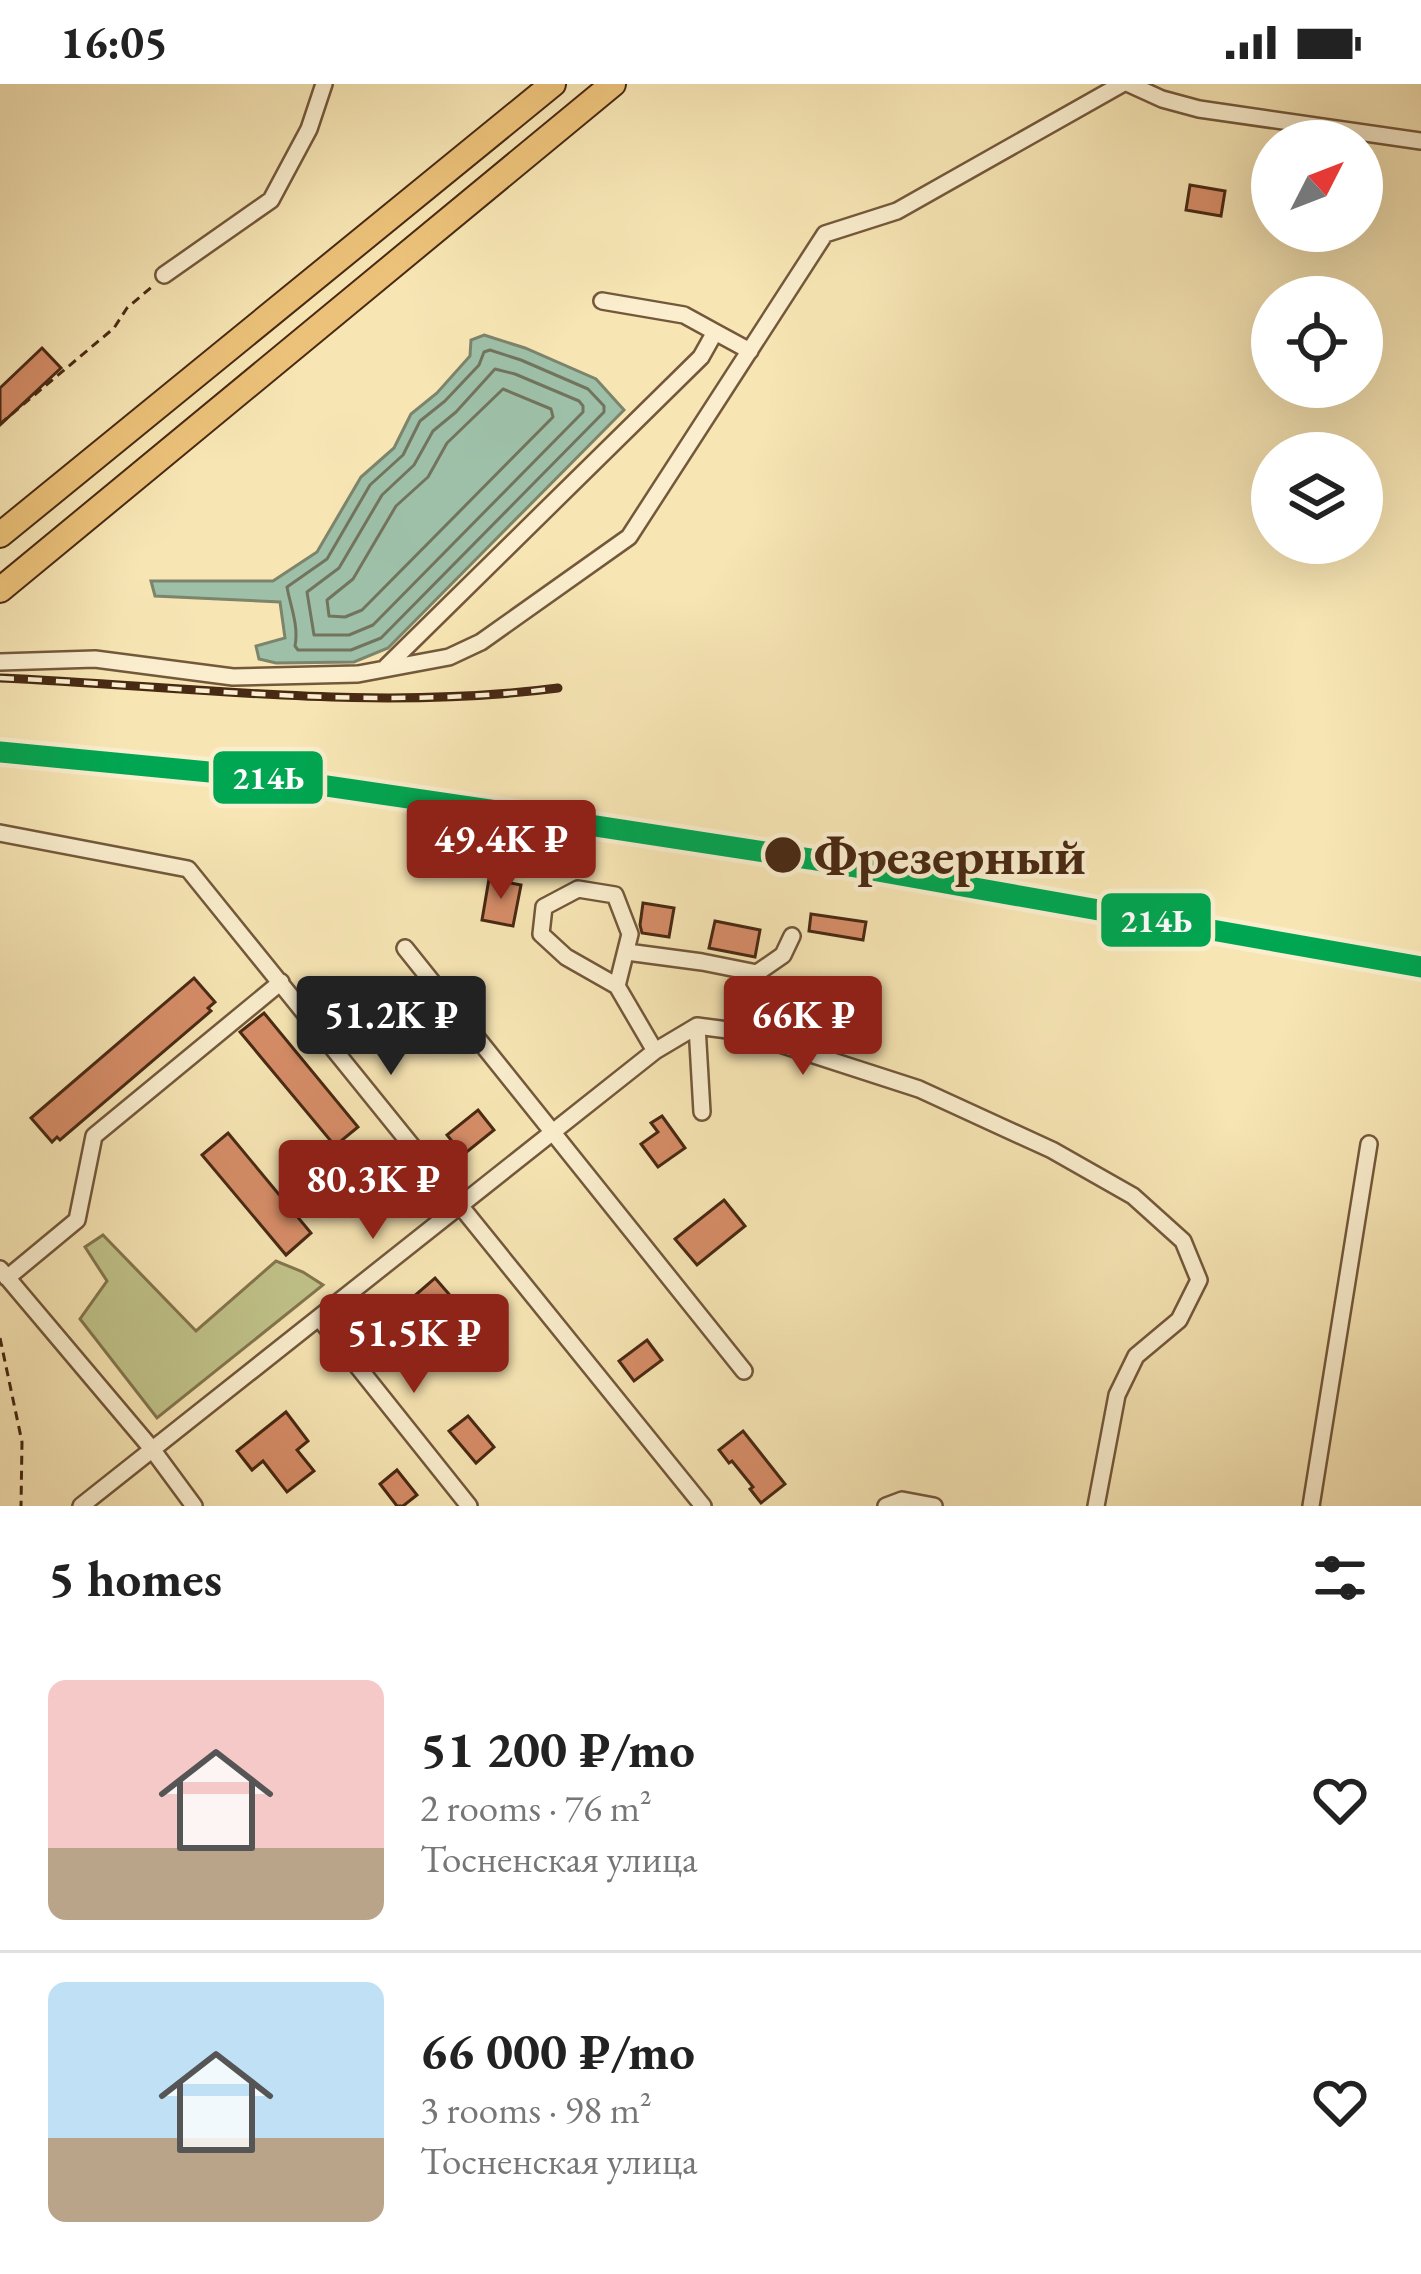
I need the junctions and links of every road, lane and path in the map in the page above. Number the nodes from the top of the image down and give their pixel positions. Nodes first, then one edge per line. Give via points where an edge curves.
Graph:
1 (325, 84) edge
2 (553, 84) edge
3 (613, 84) edge
4 (1125, 84) edge
5 (1421, 141) edge
6 (164, 275) joint
7 (602, 301) dead end
8 (715, 332) junction
9 (750, 351) junction
10 (0, 424) edge
11 (0, 536) edge
12 (3, 588) edge
13 (0, 662) edge
14 (384, 669) junction
15 (0, 833) edge
16 (792, 936) dead end
17 (405, 948) dead end
18 (627, 952) junction
19 (281, 982) junction
20 (617, 986) junction
21 (697, 1026) junction
22 (655, 1051) junction
23 (702, 1112) dead end
24 (553, 1132) junction
25 (1369, 1144) dead end
26 (460, 1205) junction
27 (4, 1274) edge
28 (319, 1318) junction
29 (0, 1338) edge
30 (744, 1371) dead end
31 (152, 1449) junction
32 (21, 1506) edge
33 (81, 1506) edge
34 (194, 1506) edge
35 (469, 1506) edge
36 (703, 1506) edge
37 (886, 1506) edge
38 (934, 1506) edge
39 (1096, 1506) edge
40 (1311, 1506) edge

1 - 6 street via 271,200
2 - 11 highway
3 - 12 highway
4 - 5 street via 1199,109
4 - 9 street via 896,211 825,234
6 - 10 path
7 - 8 street via 684,314
8 - 9 street
8 - 14 street via 701,357
9 - 14 street via 629,537 481,642 449,658
13 - 14 street via 95,658 233,677
15 - 19 street via 188,869
16 - 18 street via 783,955 757,973
17 - 24 street
18 - 20 street
18 - 20 street via 615,895 578,889 544,907 541,934
19 - 26 street
19 - 27 street via 94,1136 77,1220
20 - 22 street
21 - 22 street
21 - 23 street
21 - 39 street via 743,1032 919,1089 1133,1196 1183,1241 1199,1280 1179,1320 1136,1356 1117,1395
22 - 24 street
24 - 26 street
24 - 30 street
25 - 40 street
26 - 28 street
26 - 36 street
27 - 31 street
28 - 31 street
28 - 35 street
29 - 32 path via 22,1442
31 - 33 street
31 - 34 street
37 - 38 street

